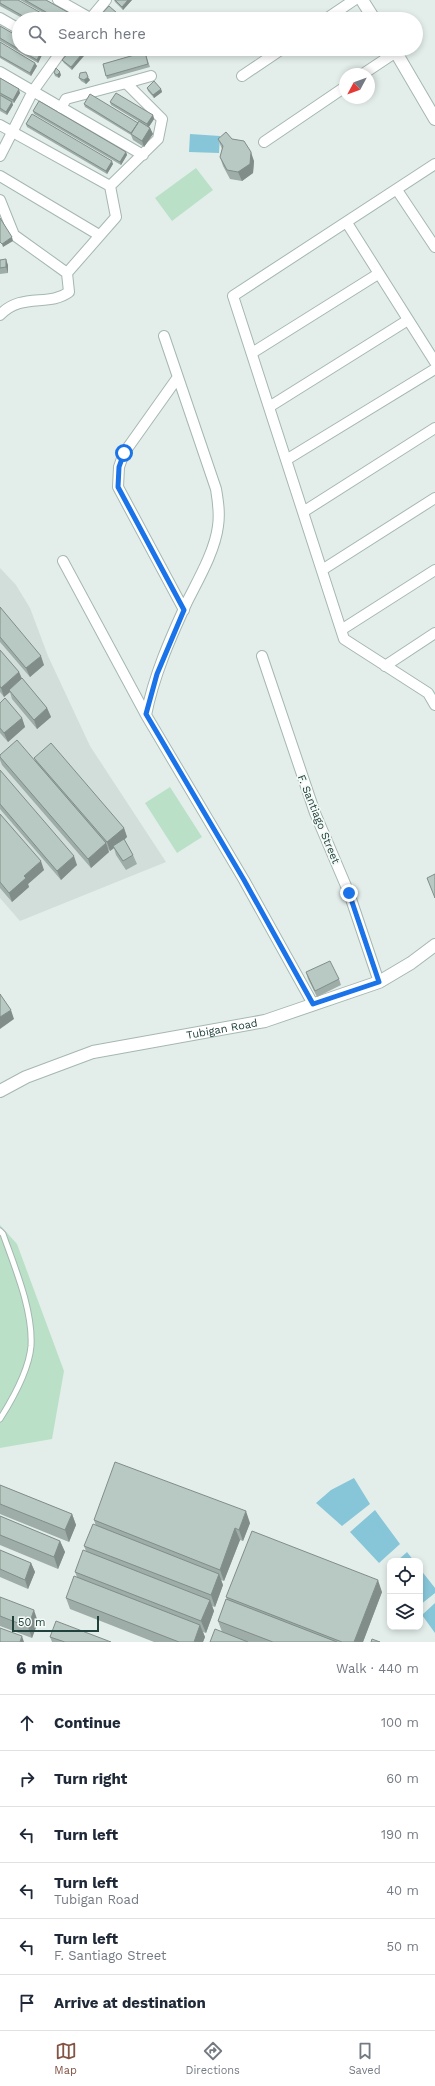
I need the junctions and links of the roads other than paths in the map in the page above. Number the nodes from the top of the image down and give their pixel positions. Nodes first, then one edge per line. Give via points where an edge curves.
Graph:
1 (58, 0) edge
2 (106, 0) edge
3 (354, 0) edge
4 (362, 0) edge
5 (78, 12) edge
6 (96, 12) edge
7 (336, 12) edge
8 (370, 12) edge
9 (0, 18) edge
10 (12, 24) edge
11 (56, 56) edge
12 (272, 56) edge
13 (387, 56) edge
14 (398, 56) edge
15 (371, 68) edge
16 (0, 72) edge
17 (151, 76) dead end
18 (242, 76) dead end
19 (126, 83) junction
20 (339, 90) edge
21 (33, 91) junction
22 (62, 108) junction
23 (435, 120) edge
24 (0, 125) edge
25 (12, 132) junction
26 (264, 142) dead end
27 (143, 155) junction
28 (0, 156) edge
29 (435, 164) edge
30 (0, 176) edge
31 (110, 186) junction
32 (397, 190) junction
33 (0, 200) edge
34 (347, 223) junction
35 (99, 236) junction
36 (435, 247) edge
37 (67, 273) junction
38 (378, 274) junction
39 (0, 315) edge
40 (408, 320) junction
41 (164, 336) dead end
42 (252, 353) junction
43 (435, 362) edge
44 (435, 369) edge
45 (178, 377) junction
46 (269, 407) junction
47 (435, 428) edge
48 (286, 460) junction
49 (435, 498) edge
50 (303, 512) junction
51 (63, 561) dead end
52 (322, 570) junction
53 (435, 570) edge
54 (184, 610) junction
55 (342, 630) junction
56 (435, 633) edge
57 (262, 656) dead end
58 (385, 666) junction
59 (432, 692) edge
60 (435, 705) edge
61 (146, 714) junction
62 (435, 945) edge
63 (379, 982) junction
64 (313, 1004) junction
65 (0, 1091) edge
66 (0, 1231) edge
67 (0, 1419) edge

1 - 5 street
2 - 6 street
3 - 7 street
4 - 8 street
9 - 10 street
11 - 21 street
12 - 18 street
13 - 15 street
14 - 23 street
16 - 21 street
17 - 19 street
19 - 22 street via 66,99
19 - 27 street via 162,119 158,139
20 - 26 street
21 - 22 street
21 - 25 street
22 - 27 street
24 - 25 street
25 - 28 street
25 - 31 street
27 - 31 street
29 - 32 street
30 - 35 street
31 - 35 street via 116,217
32 - 34 street
32 - 36 street
33 - 37 street via 14,235
34 - 38 street
34 - 42 street via 233,296
35 - 37 street
37 - 39 street via 69,292 62,297 27,300 7,308
38 - 40 street
38 - 42 street
40 - 43 street
40 - 46 street
41 - 45 street
42 - 46 street
44 - 48 street
45 - 54 street via 211,471 219,509 218,527 212,546
45 - 54 street via 124,453 119,467 118,487
46 - 48 street
47 - 50 street
48 - 50 street
49 - 52 street
50 - 52 street
51 - 61 street
52 - 55 street
53 - 55 street
54 - 61 street via 157,674
55 - 58 street via 344,639
56 - 58 street
57 - 63 street, F. Santiago Street via 316,813 349,893
58 - 59 street
59 - 60 street
61 - 64 street via 244,880
62 - 63 street, Tubigan Road
63 - 64 street, Tubigan Road
64 - 65 street, Tubigan Road via 265,1021 93,1052 26,1077
66 - 67 lane via 23,1294 31,1347 13,1398

